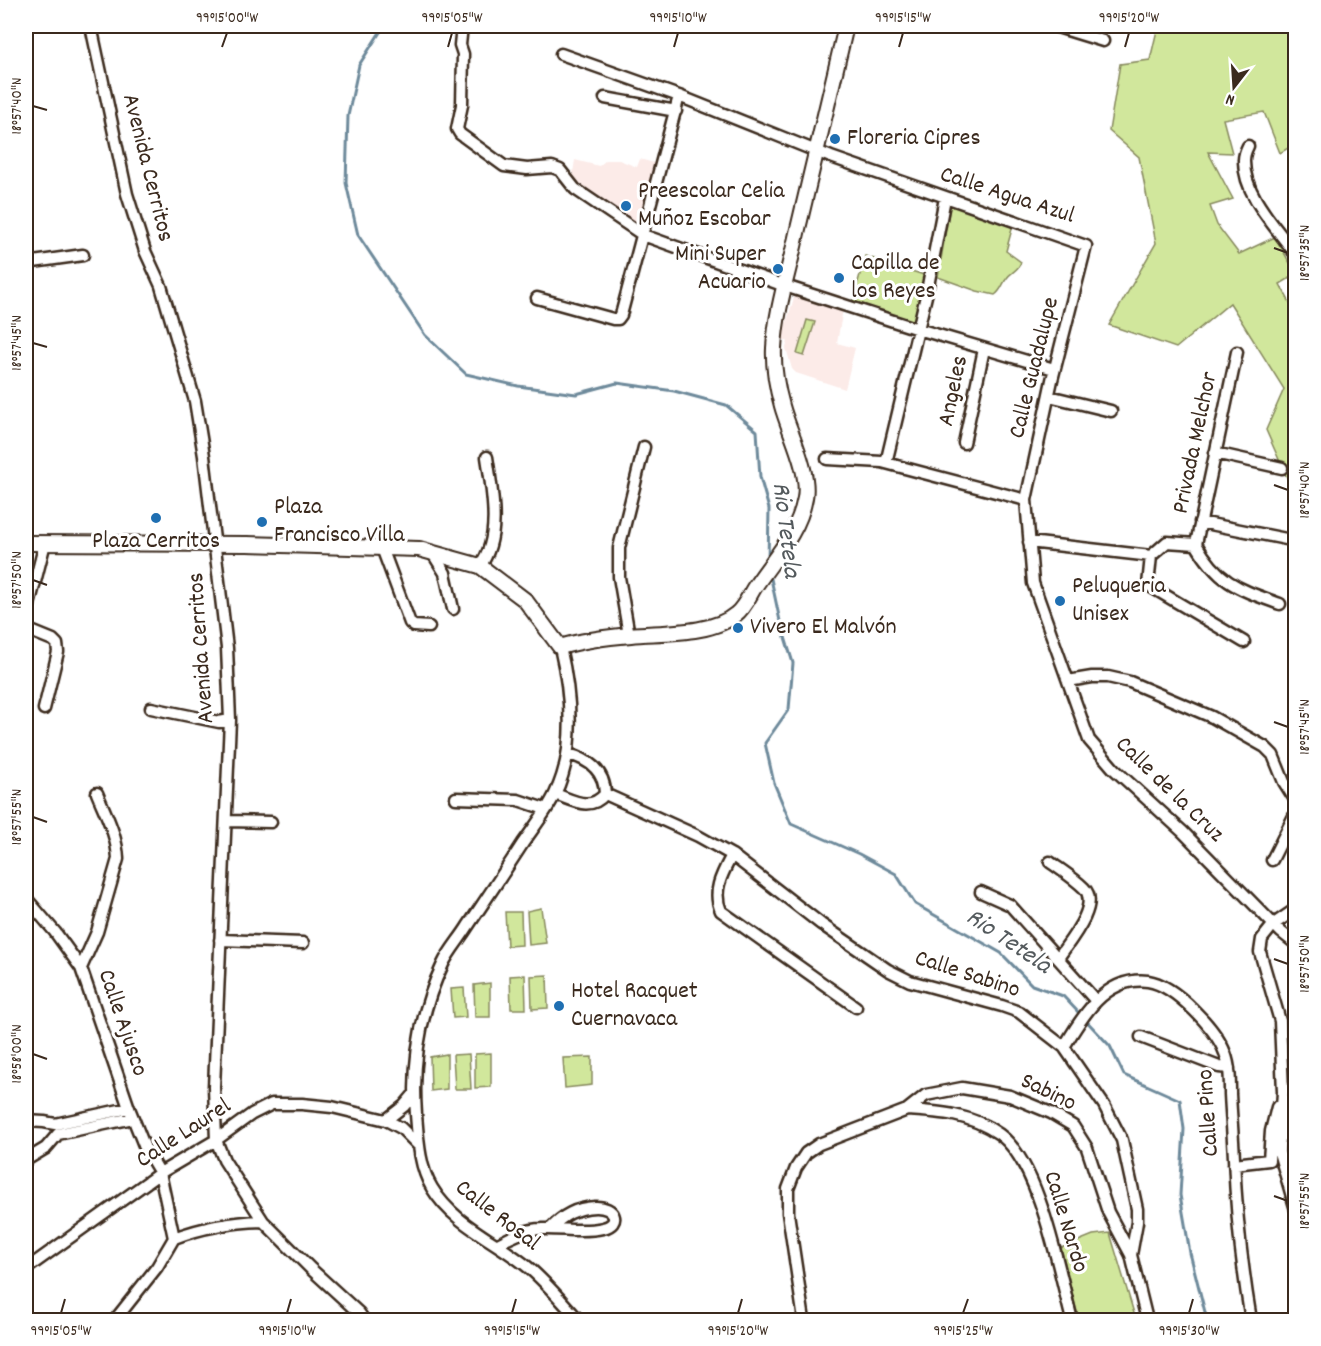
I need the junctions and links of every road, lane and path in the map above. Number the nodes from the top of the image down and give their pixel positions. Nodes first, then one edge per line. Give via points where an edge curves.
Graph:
1 (91, 26) edge
2 (462, 26) edge
3 (846, 26) edge
4 (1061, 26) edge
5 (1103, 41) dead end
6 (561, 54) dead end
7 (680, 96) junction
8 (604, 98) dead end
9 (676, 111) junction
10 (1248, 146) dead end
11 (816, 150) junction
12 (945, 198) junction
13 (643, 235) junction
14 (1086, 246) joint
15 (83, 255) dead end
16 (1296, 255) edge
17 (26, 263) edge
18 (784, 286) junction
19 (537, 298) dead end
20 (918, 329) junction
21 (984, 349) junction
22 (1237, 352) dead end
23 (1054, 369) junction
24 (1049, 396) junction
25 (1111, 411) dead end
26 (964, 443) dead end
27 (645, 447) dead end
28 (1215, 453) junction
29 (487, 458) dead end
30 (827, 459) dead end
31 (886, 463) junction
32 (1282, 468) dead end
33 (1026, 500) junction
34 (1200, 522) junction
35 (1296, 541) edge
36 (1029, 542) junction
37 (26, 543) edge
38 (45, 543) junction
39 (214, 544) junction
40 (1196, 544) junction
41 (382, 548) junction
42 (432, 552) junction
43 (1152, 555) junction
44 (480, 566) junction
45 (1280, 604) dead end
46 (453, 609) dead end
47 (26, 617) edge
48 (429, 627) dead end
49 (26, 629) edge
50 (629, 635) junction
51 (1244, 642) dead end
52 (560, 648) junction
53 (1068, 681) junction
54 (151, 708) dead end
55 (44, 709) dead end
56 (230, 720) junction
57 (568, 754) junction
58 (97, 793) dead end
59 (555, 794) junction
60 (604, 794) junction
61 (456, 798) dead end
62 (1296, 801) edge
63 (545, 809) junction
64 (1296, 812) edge
65 (227, 821) junction
66 (272, 822) dead end
67 (732, 855) junction
68 (1272, 860) dead end
69 (1050, 862) dead end
70 (981, 892) dead end
71 (26, 898) edge
72 (1296, 909) edge
73 (1274, 924) junction
74 (220, 940) junction
75 (303, 944) dead end
76 (1296, 944) edge
77 (1058, 958) junction
78 (81, 968) junction
79 (1094, 1003) junction
80 (856, 1007) dead end
81 (1141, 1037) dead end
82 (1064, 1047) junction
83 (1229, 1068) junction
84 (945, 1092) junction
85 (1283, 1092) junction
86 (415, 1093) junction
87 (907, 1110) junction
88 (942, 1112) junction
89 (131, 1113) junction
90 (386, 1120) junction
91 (26, 1121) edge
92 (1280, 1126) junction
93 (56, 1129) junction
94 (216, 1140) junction
95 (419, 1146) junction
96 (1296, 1146) edge
97 (26, 1160) edge
98 (1234, 1164) junction
99 (160, 1173) junction
100 (1296, 1210) edge
101 (262, 1221) junction
102 (550, 1229) junction
103 (174, 1238) junction
104 (498, 1244) junction
105 (1131, 1255) junction
106 (26, 1269) edge
107 (802, 1318) edge
108 (115, 1320) edge
109 (364, 1320) edge
110 (579, 1320) edge
111 (1072, 1320) edge
112 (1147, 1320) edge
113 (1251, 1320) edge

1 - 39 street, Avenida Cerritos via 127,194 161,286 195,401
2 - 13 street via 462,105 457,129 460,134 504,166 560,170 575,189
3 - 11 street
4 - 5 street
6 - 7 street, Calle Agua Azul
7 - 9 street
7 - 11 street, Calle Agua Azul
8 - 9 street
9 - 13 street
10 - 16 street via 1244,160 1254,197
11 - 12 street, Calle Agua Azul
11 - 18 street
12 - 14 street, Calle Agua Azul
12 - 20 street
13 - 18 street
13 - 19 street via 618,319
14 - 23 street, Calle Guadalupe
15 - 17 street
18 - 20 street
18 - 50 street via 774,349 775,376 806,488 796,525 736,614 694,630
20 - 21 street
20 - 31 street
21 - 23 street
21 - 26 street, Angeles
22 - 28 street, Privada Melchor
23 - 24 street, Calle Guadalupe
24 - 25 street
24 - 33 street, Calle Guadalupe
27 - 50 street via 619,548 619,577
28 - 32 street
28 - 34 street, Privada Melchor
29 - 44 street via 493,528 488,553
30 - 31 street
31 - 33 street
33 - 36 street, Calle de la Cruz
34 - 35 street
34 - 40 street, Privada Melchor
36 - 43 street
36 - 53 street, Calle de la Cruz via 1033,583
37 - 38 street
38 - 39 street
38 - 47 street
39 - 41 street
39 - 56 street, Avenida Cerritos via 227,648
40 - 43 street via 1167,542
40 - 45 street via 1207,564 1224,580
41 - 42 street
41 - 48 street via 408,620 414,626
42 - 44 street
42 - 46 street via 444,573
43 - 51 street via 1148,585
44 - 52 street via 525,600
49 - 55 street via 57,644
50 - 52 street
52 - 57 street, Calle Rosal via 569,711
53 - 62 street via 1108,677 1130,682 1212,717 1273,755
53 - 73 street, Calle de la Cruz via 1093,746
54 - 56 street via 219,722
56 - 65 street, Avenida Cerritos
57 - 59 street, Calle Rosal
57 - 60 street via 597,769 605,786
58 - 78 street via 112,829 118,859 97,932
59 - 60 street via 590,804
59 - 63 street, Calle Rosal
60 - 67 street, Calle Sabino
61 - 63 street via 518,800
63 - 86 street, Calle Rosal via 444,963 420,1028
64 - 68 street
65 - 66 street
65 - 74 street, Avenida Cerritos
67 - 80 street via 717,892 721,912
67 - 82 street, Calle Sabino via 888,970 910,981 1019,1012
69 - 77 street via 1085,889 1089,897 1081,923
70 - 77 street via 1010,905
71 - 78 street, Calle Ajusco
72 - 73 street
73 - 76 street, Calle de la Cruz
73 - 85 street via 1262,939 1260,952 1280,1021
74 - 75 street
74 - 94 street, Avenida Cerritos via 214,1087
77 - 79 street
78 - 89 street, Calle Ajusco
79 - 82 street, Calle Pino
79 - 83 street, Calle Pino via 1128,982 1161,985 1214,1032
81 - 83 street
82 - 105 street, Calle Sabino via 1104,1105 1122,1140 1137,1209
83 - 98 street, Calle Pino
84 - 87 street, Sabino via 926,1095
84 - 88 street
84 - 105 street, Sabino via 962,1088 1010,1096 1073,1126 1087,1148 1108,1212
85 - 92 street
85 - 98 street via 1270,1131 1269,1160
86 - 90 street
86 - 95 street, Calle Rosal
87 - 88 street, Calle Nardo
87 - 107 street via 819,1144 806,1153 796,1168 789,1189 788,1213
88 - 111 street, Calle Nardo via 970,1119 1001,1135 1019,1156 1031,1177 1048,1228
89 - 93 street
89 - 99 street, Calle Ajusco
90 - 94 street, Calle Laurel via 332,1107 272,1104
90 - 95 street, Calle Laurel
91 - 93 street via 44,1122
92 - 96 street
92 - 100 street via 1280,1161
93 - 97 street via 46,1148
94 - 99 street, Calle Laurel
94 - 101 street
95 - 104 street, Calle Rosal via 428,1182 439,1199 470,1227
98 - 113 street, Calle Pino
99 - 103 street, Calle Ajusco
99 - 106 street, Calle Laurel
101 - 103 street via 212,1226
101 - 109 street
102 - 102 street via 604,1228 614,1220 614,1214 606,1207 578,1209
102 - 104 street via 523,1232
103 - 108 street via 158,1267
104 - 110 street, Calle Rosal via 531,1269
105 - 112 street, Calle Sabino

